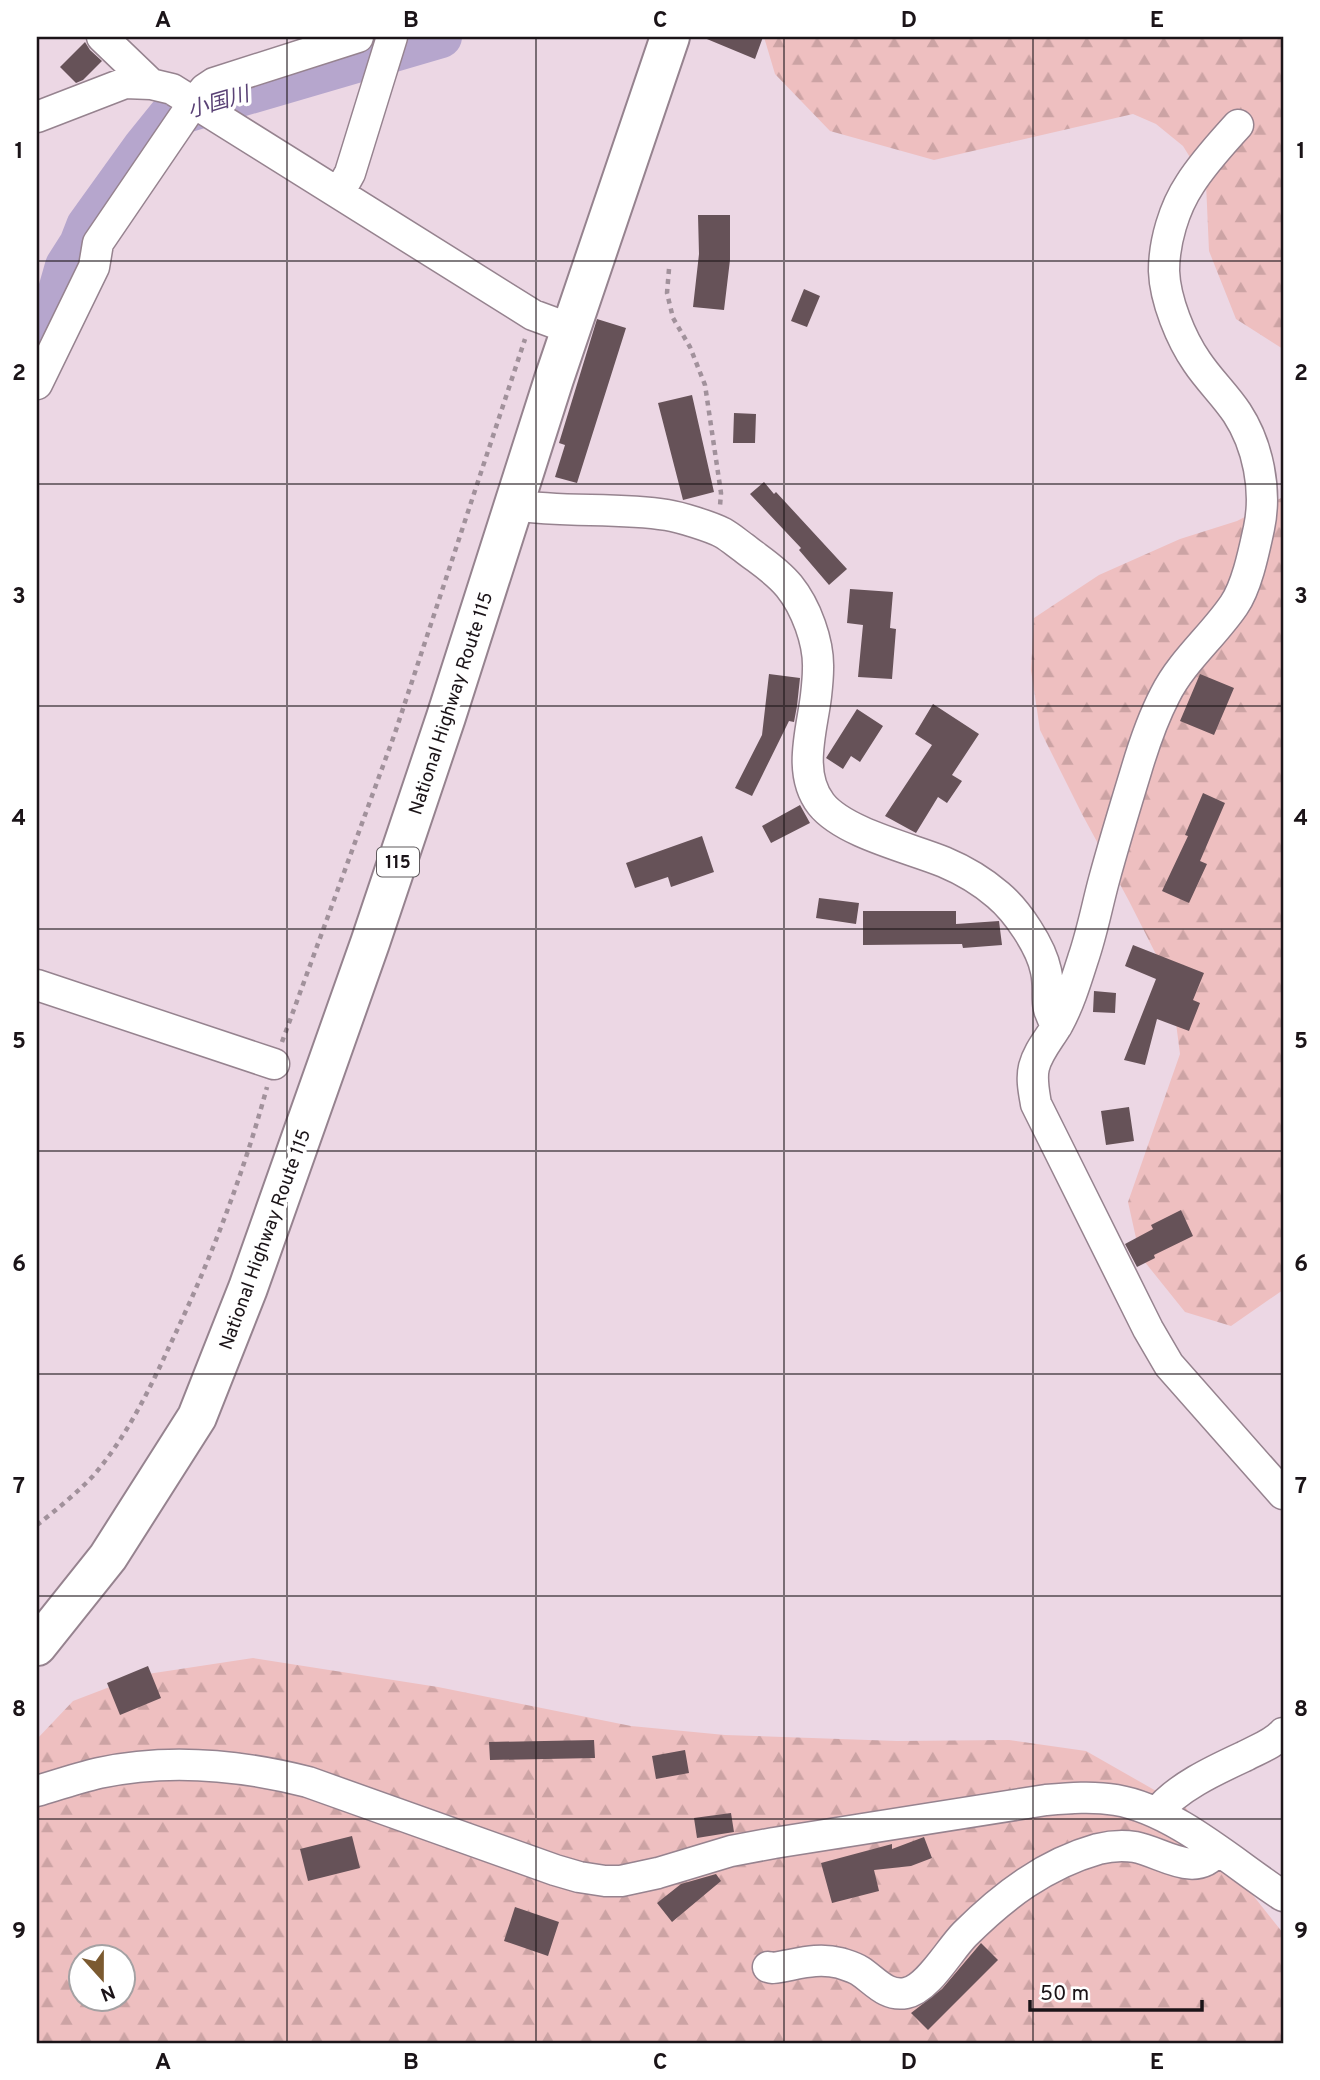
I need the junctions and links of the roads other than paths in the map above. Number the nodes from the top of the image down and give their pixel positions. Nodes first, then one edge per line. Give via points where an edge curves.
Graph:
1 (102, 37) edge
2 (358, 37) edge
3 (392, 37) edge
4 (670, 37) edge
5 (151, 84) junction
6 (194, 102) junction
7 (37, 117) edge
8 (1238, 125) dead end
9 (339, 193) junction
10 (571, 329) junction
11 (37, 384) edge
12 (514, 505) junction
13 (37, 985) edge
14 (1057, 1026) junction
15 (274, 1064) road end
16 (1279, 1483) edge
17 (37, 1646) edge
18 (1283, 1733) edge
19 (37, 1791) edge
20 (1157, 1813) junction
21 (1217, 1850) junction
22 (1283, 1896) edge
23 (768, 1967) dead end

1 - 5 street
2 - 6 street via 214,83
3 - 9 street via 350,173
4 - 10 highway, National Highway Route 115 / 115
5 - 6 street
5 - 7 street via 125,83
6 - 9 street
6 - 11 street via 98,243 94,267
8 - 14 street via 1189,186 1175,214 1164,272 1176,322 1190,351 1248,433 1261,481 1260,525 1236,603 1193,653 1166,692 1148,730 1084,955
9 - 10 street via 533,315
10 - 12 highway, National Highway Route 115 / 115
12 - 14 street via 669,515 722,532 775,572 788,585 813,635 818,668 807,761 821,804 845,823 946,863 999,896 1029,932 1040,955 1046,971 1049,1015
12 - 17 highway, National Highway Route 115 / 115 via 370,943 248,1288 197,1417 108,1557
13 - 15 street
14 - 16 street via 1034,1066 1036,1104 1169,1365
18 - 20 street via 1181,1789
19 - 20 street via 101,1773 161,1766 208,1765 284,1776 555,1870 605,1881 639,1877 774,1843 1046,1800 1117,1800
20 - 21 street
21 - 22 street
21 - 23 street via 1204,1863 1192,1865 1122,1846 1060,1862 1032,1877 992,1909 962,1936 925,1981 908,1993 895,1994 858,1970 827,1960

